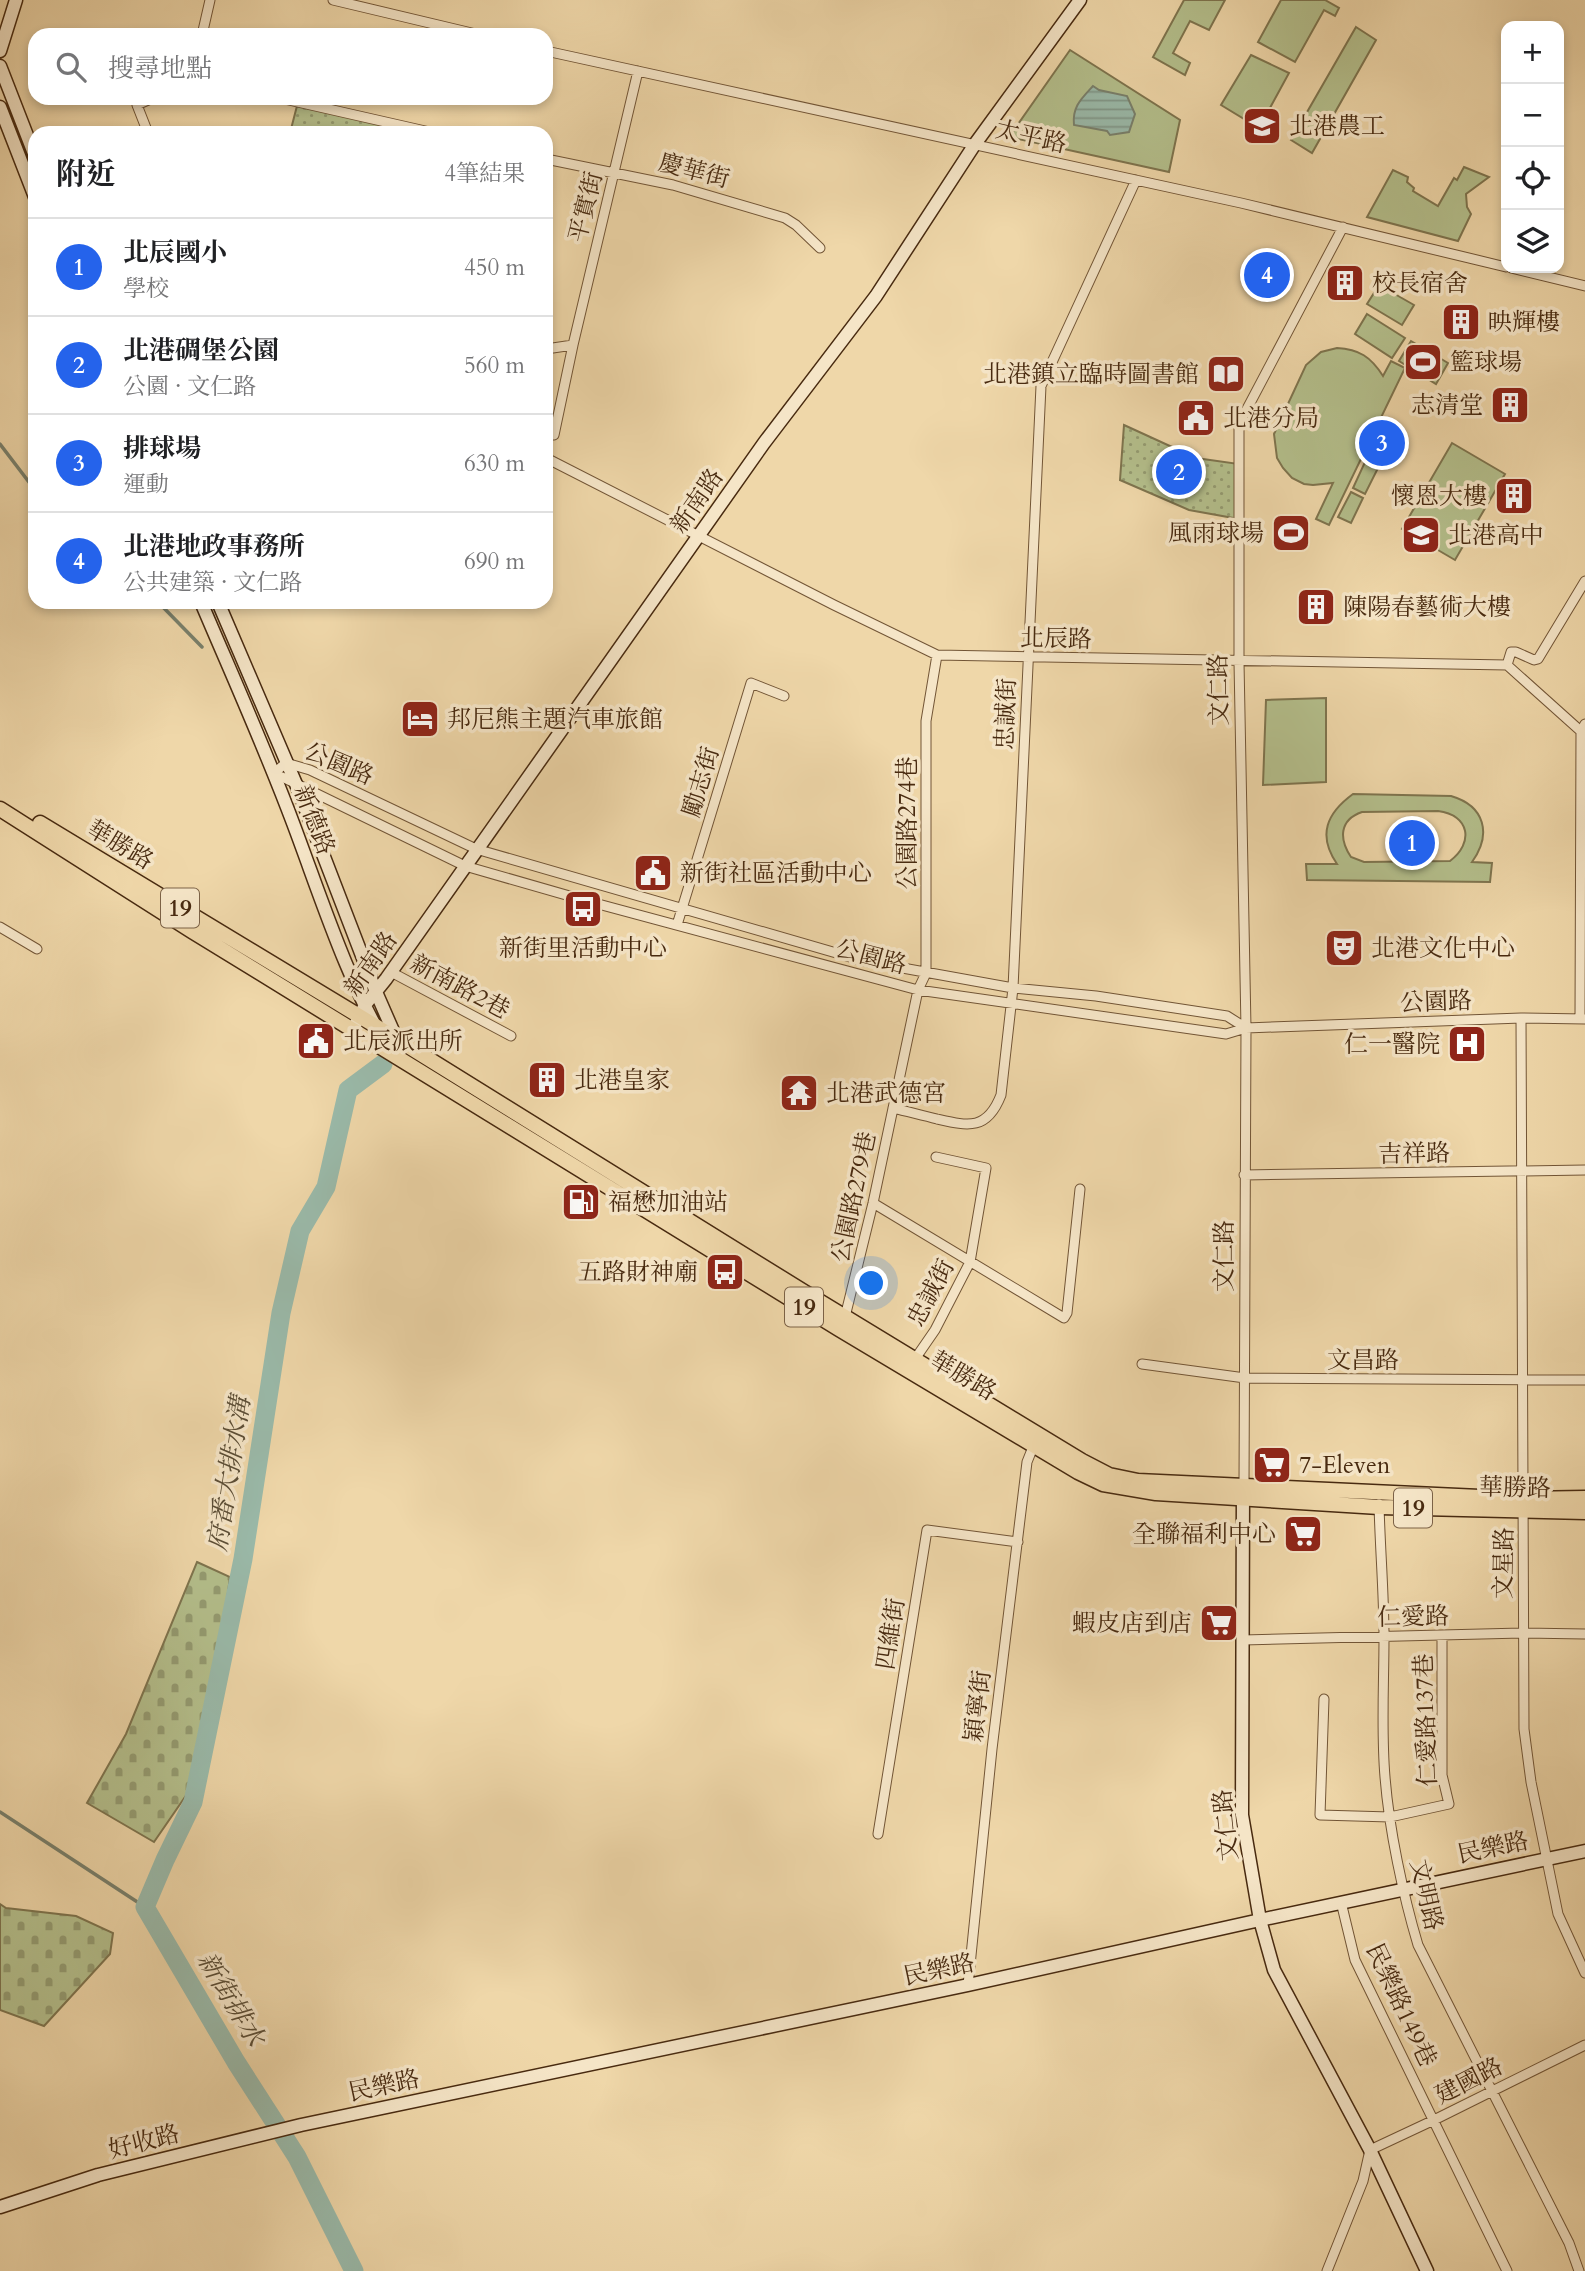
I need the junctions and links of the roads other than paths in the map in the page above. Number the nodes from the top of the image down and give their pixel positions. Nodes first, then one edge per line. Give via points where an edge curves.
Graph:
1 (16, 0) edge
2 (210, 0) edge
3 (333, 0) edge
4 (1080, 0) edge
5 (204, 28) edge
6 (451, 28) edge
7 (0, 51) edge
8 (553, 53) edge
9 (0, 66) edge
10 (638, 71) junction
11 (137, 105) edge
12 (311, 105) edge
13 (0, 107) edge
14 (146, 126) edge
15 (403, 126) edge
16 (28, 138) edge
17 (975, 144) junction
18 (553, 160) edge
19 (615, 171) junction
20 (28, 179) edge
21 (1136, 180) junction
22 (1343, 227) junction
23 (820, 248) dead end
24 (1501, 265) edge
25 (1533, 273) edge
26 (1585, 286) edge
27 (573, 345) junction
28 (553, 348) edge
29 (554, 435) dead end
30 (553, 461) edge
31 (699, 534) junction
32 (1585, 581) edge
33 (204, 609) edge
34 (221, 609) edge
35 (937, 655) junction
36 (1028, 657) junction
37 (1239, 662) junction
38 (1507, 665) junction
39 (783, 696) dead end
40 (1584, 730) edge
41 (286, 763) junction
42 (274, 773) junction
43 (296, 784) junction
44 (0, 799) edge
45 (0, 809) edge
46 (476, 849) junction
47 (465, 866) junction
48 (682, 908) junction
49 (677, 925) junction
50 (0, 927) edge
51 (37, 949) dead end
52 (391, 972) junction
53 (926, 973) junction
54 (1013, 988) junction
55 (918, 990) junction
56 (376, 992) junction
57 (1012, 1003) junction
58 (359, 1017) junction
59 (1521, 1018) junction
60 (1582, 1019) edge
61 (1246, 1028) junction
62 (511, 1036) dead end
63 (394, 1046) junction
64 (893, 1108) junction
65 (936, 1157) dead end
66 (1585, 1170) edge
67 (1521, 1171) junction
68 (1244, 1175) junction
69 (1080, 1189) dead end
70 (873, 1203) junction
71 (970, 1262) junction
72 (843, 1324) junction
73 (915, 1359) junction
74 (1142, 1364) dead end
75 (1245, 1378) junction
76 (1522, 1380) junction
77 (1585, 1380) edge
78 (1037, 1440) junction
79 (1243, 1492) junction
80 (1380, 1492) junction
81 (1585, 1498) edge
82 (1523, 1505) junction
83 (1379, 1507) junction
84 (1585, 1512) edge
85 (1018, 1542) junction
86 (1522, 1633) junction
87 (1585, 1634) edge
88 (1442, 1635) junction
89 (1384, 1636) junction
90 (1243, 1640) junction
91 (1324, 1699) dead end
92 (1390, 1817) junction
93 (878, 1834) dead end
94 (1585, 1851) edge
95 (1546, 1859) junction
96 (1404, 1889) junction
97 (1341, 1902) junction
98 (1260, 1920) junction
99 (1585, 1973) edge
100 (968, 1985) junction
101 (1585, 2045) edge
102 (1493, 2091) junction
103 (1434, 2120) junction
104 (301, 2126) joint
105 (1370, 2150) junction
106 (0, 2207) edge
107 (1576, 2270) edge
108 (1327, 2271) edge
109 (1427, 2271) edge
110 (1507, 2271) edge

1 - 7 main road
2 - 5 street
3 - 6 street
4 - 17 main road, 新南路
8 - 10 street, 太平路
9 - 16 main road
10 - 17 street, 太平路
10 - 19 street, 平實街
11 - 14 street
12 - 15 street
13 - 20 main road
17 - 21 street, 太平路
17 - 31 main road, 新南路 via 876,296
18 - 19 street, 慶華街
19 - 23 street, 慶華街 via 785,218
19 - 27 street, 平實街
21 - 22 street, 太平路
21 - 36 street, 忠誠街 via 1041,386
22 - 24 street, 太平路
22 - 37 street, 文仁路 via 1239,424
25 - 26 street, 太平路
27 - 28 street
27 - 29 street, 平實街
30 - 31 street, 北辰路
31 - 35 street, 北辰路
31 - 46 main road, 新南路
32 - 38 street, 北辰路 via 1538,659 1511,652
33 - 42 main road, 新德路
34 - 41 main road, 新德路
35 - 36 street, 北辰路
35 - 53 street, 公園路274巷 via 926,721
36 - 37 street, 北辰路
36 - 54 street, 忠誠街
37 - 38 street, 北辰路
37 - 61 street, 文仁路
38 - 40 street
39 - 48 street, 勵志街 via 751,683
40 - 60 street
41 - 42 street, 公園路
41 - 43 main road, 新德路
41 - 46 street, 公園路 via 310,770
42 - 43 street, 公園路
42 - 58 main road, 新德路 via 353,982
43 - 47 street, 公園路
43 - 56 main road, 新德路
44 - 58 main road, 華勝路 / 19
45 - 58 main road, 華勝路 / 19 via 192,931
46 - 47 main road, 新南路
46 - 48 street, 公園路
47 - 49 street, 公園路
47 - 52 main road, 新南路
48 - 49 street, 勵志街
48 - 53 street, 公園路 via 864,961
49 - 55 street, 公園路
50 - 51 street
52 - 56 main road, 新南路
52 - 62 street, 新南路2巷
53 - 54 street, 公園路
53 - 55 street, 公園路274巷
54 - 57 street, 忠誠街
54 - 61 street, 公園路 via 1227,1016
55 - 57 street, 公園路
55 - 64 street, 公園路279巷
56 - 58 main road, 新南路
56 - 63 main road, 新德路
57 - 61 street, 公園路 via 1226,1034
57 - 64 street, 忠誠街 via 1001,1096 995,1111 982,1122 967,1126
58 - 63 main road, 19
58 - 63 main road, 19
59 - 60 street, 公園路
59 - 61 street, 公園路
59 - 67 street, 文星路
61 - 68 street, 文仁路
63 - 72 main road, 華勝路 / 19
64 - 70 street, 公園路279巷
65 - 71 street, 忠誠街 via 985,1168
66 - 67 street, 吉祥路
67 - 68 street, 吉祥路
67 - 76 street, 文星路
68 - 75 street, 文仁路
69 - 71 street via 1064,1318
70 - 71 street
70 - 72 street, 公園路279巷
71 - 73 street, 忠誠街
72 - 73 main road, 華勝路 / 19
72 - 78 main road, 華勝路 / 19
73 - 78 main road, 華勝路 / 19
74 - 75 street, 文昌路
75 - 76 street, 文昌路
75 - 79 street, 文仁路
76 - 77 street, 文昌路
76 - 82 street, 文星路
78 - 79 main road, 華勝路 / 19 via 1110,1475
78 - 85 street, 穎寧街 via 1027,1462
79 - 80 main road, 華勝路 / 19
79 - 83 main road, 華勝路 / 19
79 - 90 main road, 文仁路
80 - 82 main road, 華勝路 / 19
80 - 83 street, 文明路
81 - 82 main road, 華勝路 / 19
82 - 83 main road, 華勝路 / 19
82 - 84 main road, 華勝路 / 19
82 - 86 street, 文星路
83 - 89 street, 文明路
85 - 93 street, 四維街 via 927,1530
85 - 100 street, 穎寧街
86 - 87 street, 仁愛路
86 - 88 street, 仁愛路
86 - 95 street, 文星路 via 1524,1729
88 - 89 street, 仁愛路
88 - 92 street, 仁愛路137巷 via 1442,1775 1450,1804
89 - 90 street, 仁愛路
89 - 92 street, 文明路 via 1383,1730
90 - 98 main road, 文仁路 via 1242,1815
91 - 92 street via 1320,1815
92 - 96 street, 文明路
94 - 95 main road, 民樂路
95 - 96 main road, 民樂路
95 - 99 street, 文星路 via 1558,1914
96 - 97 main road, 民樂路
96 - 102 street, 文明路 via 1418,1945
97 - 98 main road, 民樂路
97 - 103 street, 民樂路149巷 via 1355,1960
98 - 100 main road, 民樂路
98 - 105 main road, 文仁路 via 1274,1970
100 - 104 main road, 民樂路
101 - 102 street, 建國路
102 - 103 street, 建國路
102 - 107 street, 文明路 via 1569,2243
103 - 105 street, 建國路
103 - 110 street, 民樂路149巷
104 - 106 main road, 好收路 via 98,2175
105 - 108 street via 1363,2181
105 - 109 main road, 文仁路

